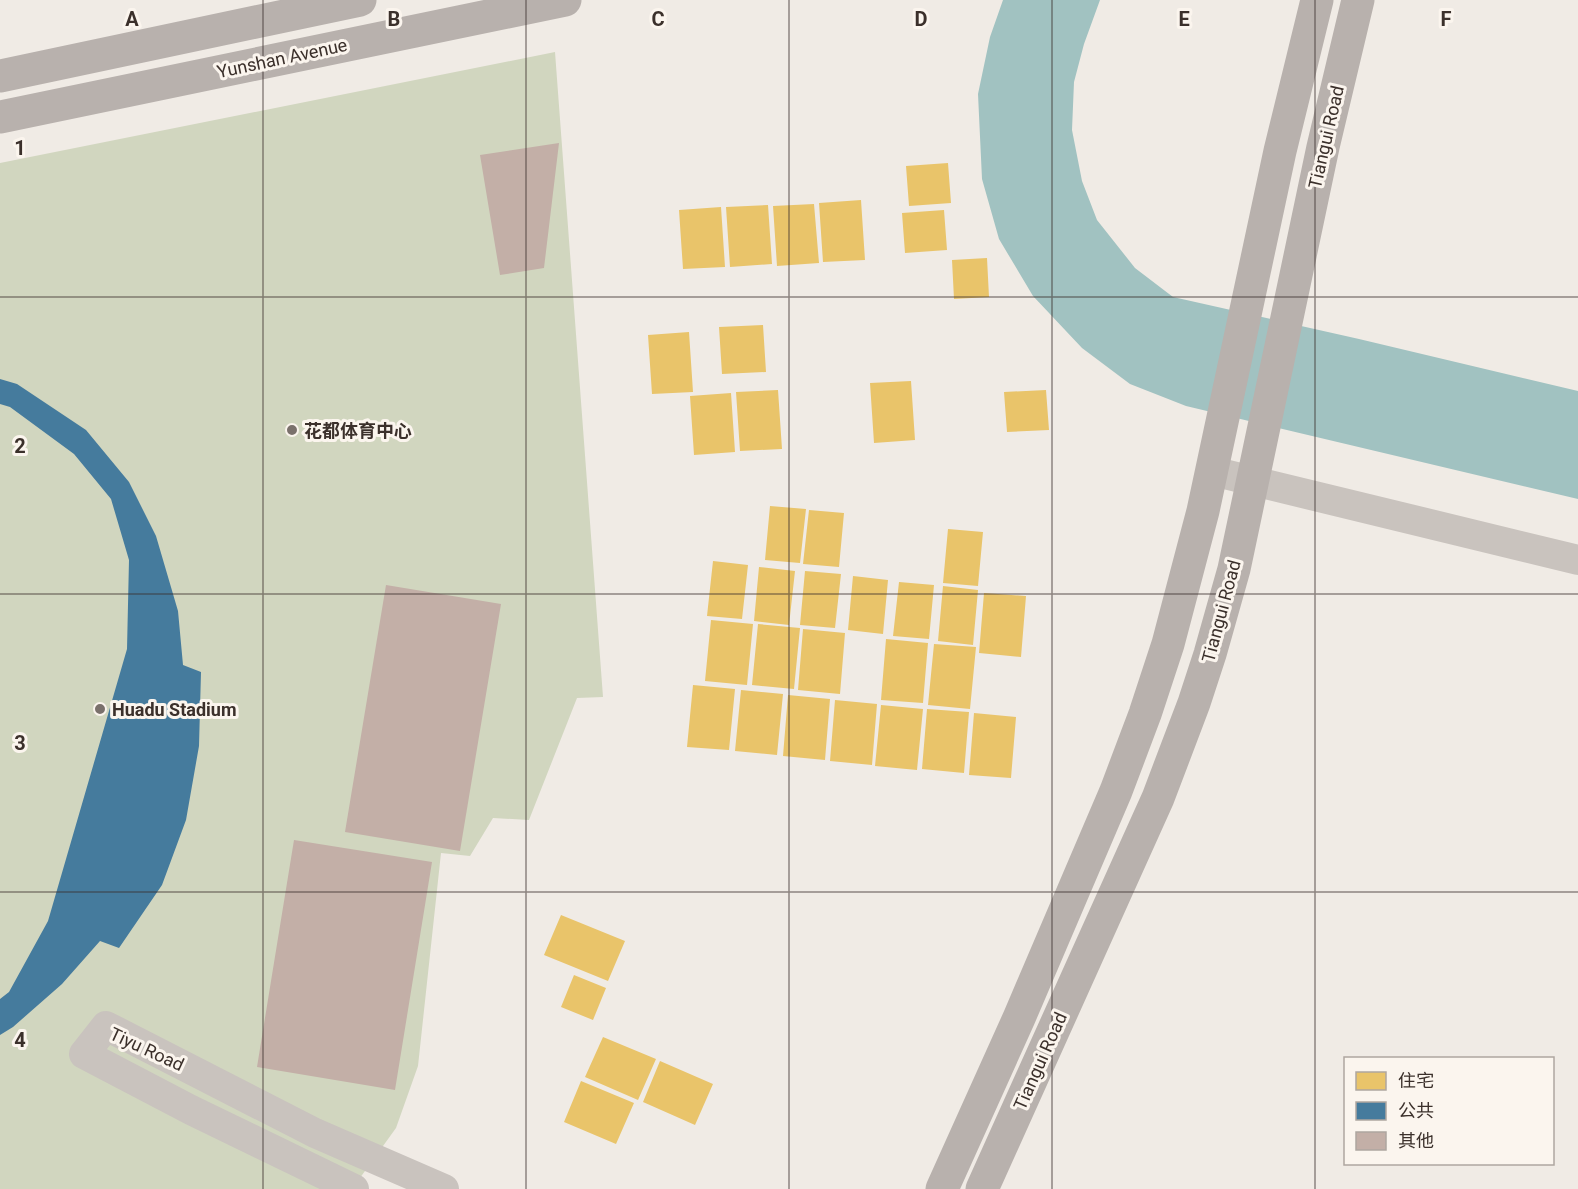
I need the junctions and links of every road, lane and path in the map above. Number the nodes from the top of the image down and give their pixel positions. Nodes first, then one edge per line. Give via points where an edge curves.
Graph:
1 (360, 0) edge
2 (565, 0) edge
3 (1317, 0) edge
4 (1358, 0) edge
5 (0, 76) edge
6 (0, 117) edge
7 (1212, 471) junction
8 (1253, 479) junction
9 (1578, 560) edge
10 (432, 1187) edge
11 (354, 1189) edge
12 (942, 1189) edge
13 (982, 1189) edge

1 - 5 main road
2 - 6 main road, Yunshan Avenue
3 - 7 main road, Tiangui Road
4 - 8 main road, Tiangui Road
7 - 8 street
7 - 12 main road, Tiangui Road via 1185,584 1145,714 1074,891
8 - 9 street
8 - 13 main road, Tiangui Road via 1220,621 1162,788
10 - 11 street, Tiyu Road via 315,1133 106,1026 84,1054

